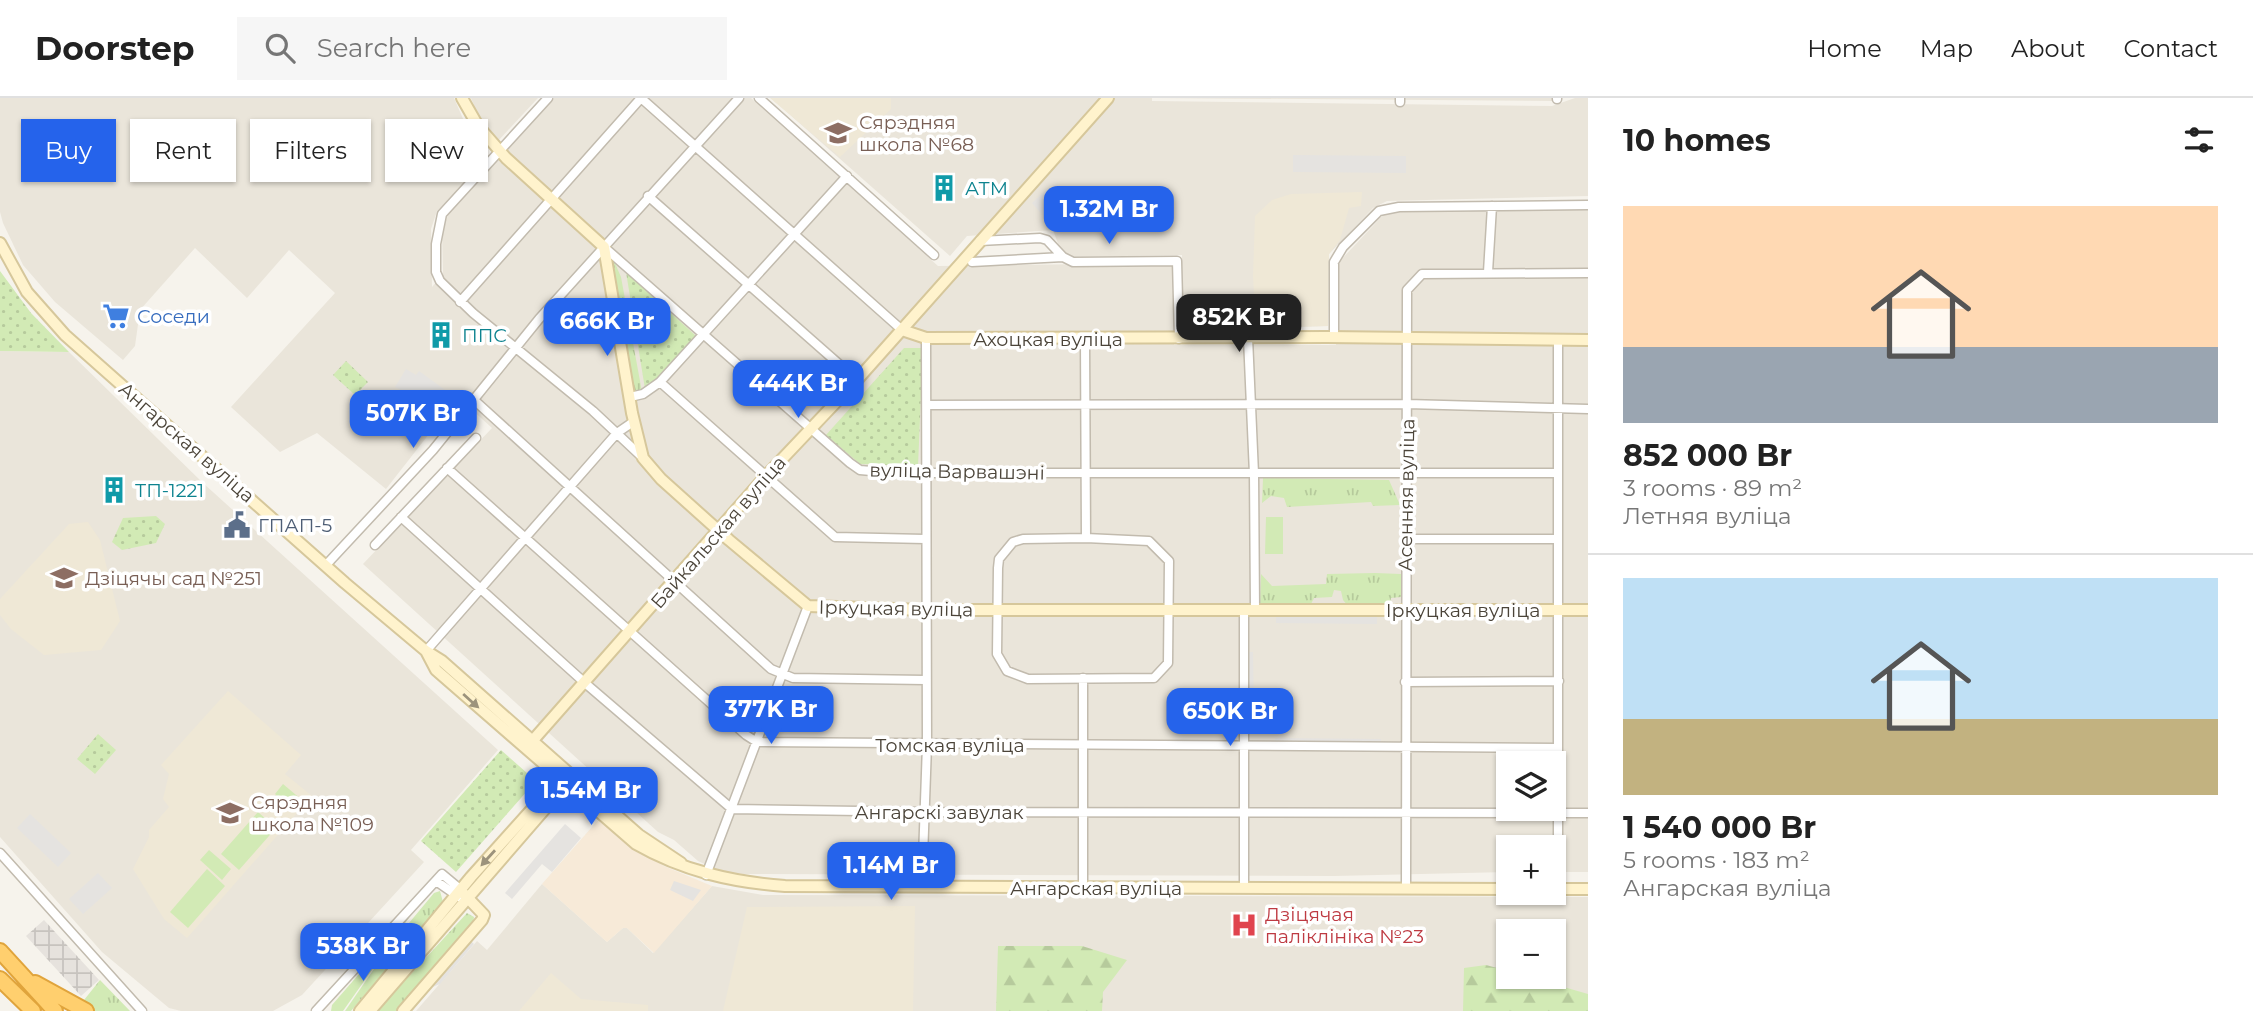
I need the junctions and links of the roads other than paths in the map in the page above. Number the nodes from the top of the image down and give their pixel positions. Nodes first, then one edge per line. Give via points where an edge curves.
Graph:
1 (462, 98) edge
2 (548, 98) edge
3 (641, 98) edge
4 (739, 98) edge
5 (759, 98) edge
6 (1108, 98) edge
7 (695, 145) junction
8 (499, 152) junction
9 (847, 176) junction
10 (648, 196) junction
11 (553, 200) junction
12 (1588, 205) edge
13 (1492, 206) junction
14 (793, 235) junction
15 (977, 242) junction
16 (0, 243) edge
17 (604, 247) junction
18 (934, 255) dead end
19 (1063, 257) junction
20 (972, 262) dead end
21 (1488, 272) junction
22 (1588, 273) edge
23 (747, 285) junction
24 (460, 302) junction
25 (902, 330) junction
26 (702, 335) junction
27 (1334, 337) junction
28 (926, 338) junction
29 (1248, 338) junction
30 (1407, 338) junction
31 (1179, 339) junction
32 (1085, 340) junction
33 (1558, 340) junction
34 (1588, 341) edge
35 (515, 348) junction
36 (857, 380) junction
37 (660, 382) junction
38 (630, 397) junction
39 (473, 399) junction
40 (1407, 404) junction
41 (927, 405) junction
42 (1249, 405) junction
43 (1085, 406) junction
44 (1558, 408) junction
45 (1588, 409) edge
46 (633, 422) junction
47 (811, 429) junction
48 (617, 433) junction
49 (476, 438) dead end
50 (643, 458) junction
51 (447, 468) junction
52 (926, 473) junction
53 (1084, 473) junction
54 (1407, 473) junction
55 (1558, 473) junction
56 (1254, 474) junction
57 (765, 477) junction
58 (569, 488) junction
59 (401, 517) junction
60 (719, 530) junction
61 (526, 538) junction
62 (1086, 538) junction
63 (925, 539) junction
64 (1405, 539) junction
65 (1558, 539) junction
66 (375, 545) dead end
67 (326, 565) junction
68 (675, 581) junction
69 (481, 589) junction
70 (808, 606) junction
71 (996, 608) junction
72 (1250, 609) junction
73 (925, 610) junction
74 (1169, 610) junction
75 (1405, 610) junction
76 (1561, 610) junction
77 (1588, 610) edge
78 (630, 631) junction
79 (426, 651) junction
80 (782, 676) junction
81 (1083, 678) junction
82 (925, 680) junction
83 (1559, 681) junction
84 (1405, 682) junction
85 (585, 683) junction
86 (757, 742) junction
87 (1083, 745) junction
88 (528, 746) junction
89 (926, 746) junction
90 (1244, 746) junction
91 (1406, 747) junction
92 (1557, 748) joint
93 (566, 781) junction
94 (732, 809) junction
95 (925, 812) junction
96 (1244, 812) junction
97 (1084, 813) junction
98 (1405, 813) junction
99 (1496, 813) edge
100 (1566, 813) edge
101 (1588, 813) edge
102 (0, 853) edge
103 (706, 875) junction
104 (922, 886) junction
105 (1244, 888) junction
106 (1083, 889) junction
107 (1406, 889) junction
108 (1496, 889) edge
109 (1566, 889) edge
110 (1588, 889) edge
111 (461, 895) junction
112 (0, 951) edge
113 (22, 975) junction
114 (0, 979) edge
115 (17, 1011) edge
116 (33, 1011) edge
117 (55, 1011) edge
118 (86, 1011) edge
119 (142, 1011) edge
120 (316, 1011) edge
121 (360, 1011) edge
122 (370, 1011) edge
123 (403, 1011) edge

1 - 8 main road, вуліца Варвашэні
2 - 8 street, Іркуцкая вуліца
3 - 7 street, Ахоцкая вуліца
3 - 11 street
4 - 7 street
5 - 9 street
6 - 15 main road, Байкальская вуліца
7 - 10 street
7 - 14 street, Ахоцкая вуліца
8 - 11 main road, вуліца Варвашэні
8 - 24 street, Іркуцкая вуліца via 440,219 436,272
9 - 14 street
9 - 18 street
10 - 17 street
10 - 23 street
11 - 17 main road, вуліца Варвашэні
11 - 24 street
12 - 13 street
13 - 21 street
13 - 27 street via 1379,211 1334,262
14 - 23 street
14 - 25 street, Ахоцкая вуліца
15 - 19 street via 1040,237
15 - 25 main road, Байкальская вуліца
16 - 67 main road, Ангарская вуліца via 27,292 65,334
17 - 26 street, вуліца Варвашэні
17 - 35 street
17 - 38 main road
19 - 20 street
19 - 31 street via 1073,262 1177,261
21 - 22 street, Асенняя вуліца
21 - 30 street, Асенняя вуліца via 1417,277 1407,289
23 - 26 street
23 - 36 street
24 - 35 street, Іркуцкая вуліца
25 - 28 main road, Ахоцкая вуліца
25 - 36 main road, Байкальская вуліца
26 - 37 street
26 - 47 street, вуліца Варвашэні
27 - 29 main road, Ахоцкая вуліца
27 - 30 main road, Ахоцкая вуліца
28 - 32 main road, Ахоцкая вуліца
28 - 41 street
29 - 31 main road, Ахоцкая вуліца
29 - 42 street
30 - 33 main road, Ахоцкая вуліца
30 - 40 street, Асенняя вуліца
31 - 32 main road, Ахоцкая вуліца
32 - 43 street
33 - 34 main road, Ахоцкая вуліца
33 - 44 street
35 - 39 street
35 - 48 street, Іркуцкая вуліца
36 - 47 main road, Байкальская вуліца
37 - 38 street
37 - 57 street
38 - 46 main road
39 - 58 street
39 - 67 street via 433,450
40 - 42 street
40 - 44 street
40 - 54 street, Асенняя вуліца
41 - 43 street
41 - 52 street
42 - 43 street
42 - 56 street
43 - 53 street
44 - 45 street
44 - 55 street
46 - 48 street
46 - 50 main road
47 - 52 street, вуліца Варвашэні via 860,470
47 - 57 main road, Байкальская вуліца
48 - 50 street, Іркуцкая вуліца
48 - 58 street
49 - 51 street
50 - 60 main road, Іркуцкая вуліца
51 - 59 street
51 - 61 street
52 - 53 street, вуліца Варвашэні
52 - 63 street
53 - 56 street, вуліца Варвашэні
53 - 62 street
54 - 55 street, вуліца Варвашэні
54 - 56 street, вуліца Варвашэні
54 - 64 street, Асенняя вуліца
55 - 65 street
56 - 72 street
57 - 60 main road, Байкальская вуліца
57 - 63 street via 835,537
58 - 61 street
58 - 68 street
59 - 66 street
59 - 69 street
60 - 68 main road, Байкальская вуліца
60 - 70 main road, Іркуцкая вуліца
61 - 69 street
61 - 78 street
62 - 71 street via 1013,542 999,559
62 - 74 street via 1149,541 1156,546 1169,561
63 - 73 street
64 - 65 street
64 - 75 street, Асенняя вуліца
65 - 76 street
67 - 79 main road, Ангарская вуліца
68 - 78 main road, Байкальская вуліца
68 - 80 street
69 - 79 street
69 - 85 street
70 - 73 main road, Іркуцкая вуліца
70 - 80 street
71 - 73 main road, Іркуцкая вуліца
71 - 74 main road, Іркуцкая вуліца
71 - 81 street via 997,654 1007,671 1028,679
72 - 74 main road, Іркуцкая вуліца
72 - 75 main road, Іркуцкая вуліца
72 - 90 street
73 - 82 street
74 - 81 street via 1168,663 1162,672 1154,678
75 - 76 main road, Іркуцкая вуліца
75 - 84 street, Асенняя вуліца
76 - 77 main road, Іркуцкая вуліца
76 - 83 street
78 - 85 main road, Байкальская вуліца
78 - 86 street
79 - 88 main road, Ангарская вуліца via 436,670
80 - 82 street
80 - 86 street
81 - 87 street
82 - 89 street
83 - 84 street
83 - 92 street
84 - 91 street, Асенняя вуліца
85 - 88 main road, Байкальская вуліца
85 - 94 street
86 - 89 street, Томская вуліца
86 - 94 street
87 - 89 street, Томская вуліца
87 - 90 street, Томская вуліца
87 - 97 street
88 - 93 main road, Ангарская вуліца
89 - 95 street
90 - 91 street, Томская вуліца
90 - 96 street
91 - 92 street, Томская вуліца
91 - 98 street, Асенняя вуліца
93 - 103 main road, Ангарская вуліца via 636,844 666,862
93 - 111 main road
94 - 95 street, Ангарскі завулак
94 - 103 street
95 - 97 street, Ангарскі завулак
95 - 104 street
96 - 97 street, Ангарскі завулак
96 - 98 street, Ангарскі завулак
96 - 105 street
97 - 106 street
98 - 99 street, Ангарскі завулак
98 - 107 street, Асенняя вуліца
100 - 101 street, Ангарскі завулак
102 - 119 street
103 - 104 main road, Ангарская вуліца via 785,886
104 - 106 main road, Ангарская вуліца
105 - 106 main road, Ангарская вуліца
105 - 107 main road, Ангарская вуліца
107 - 108 main road, Ангарская вуліца
109 - 110 main road
111 - 120 street via 439,877
111 - 121 main road
111 - 122 main road
111 - 123 main road via 484,915 482,920
112 - 113 highway
113 - 117 highway
113 - 118 highway
114 - 115 highway
114 - 116 highway

